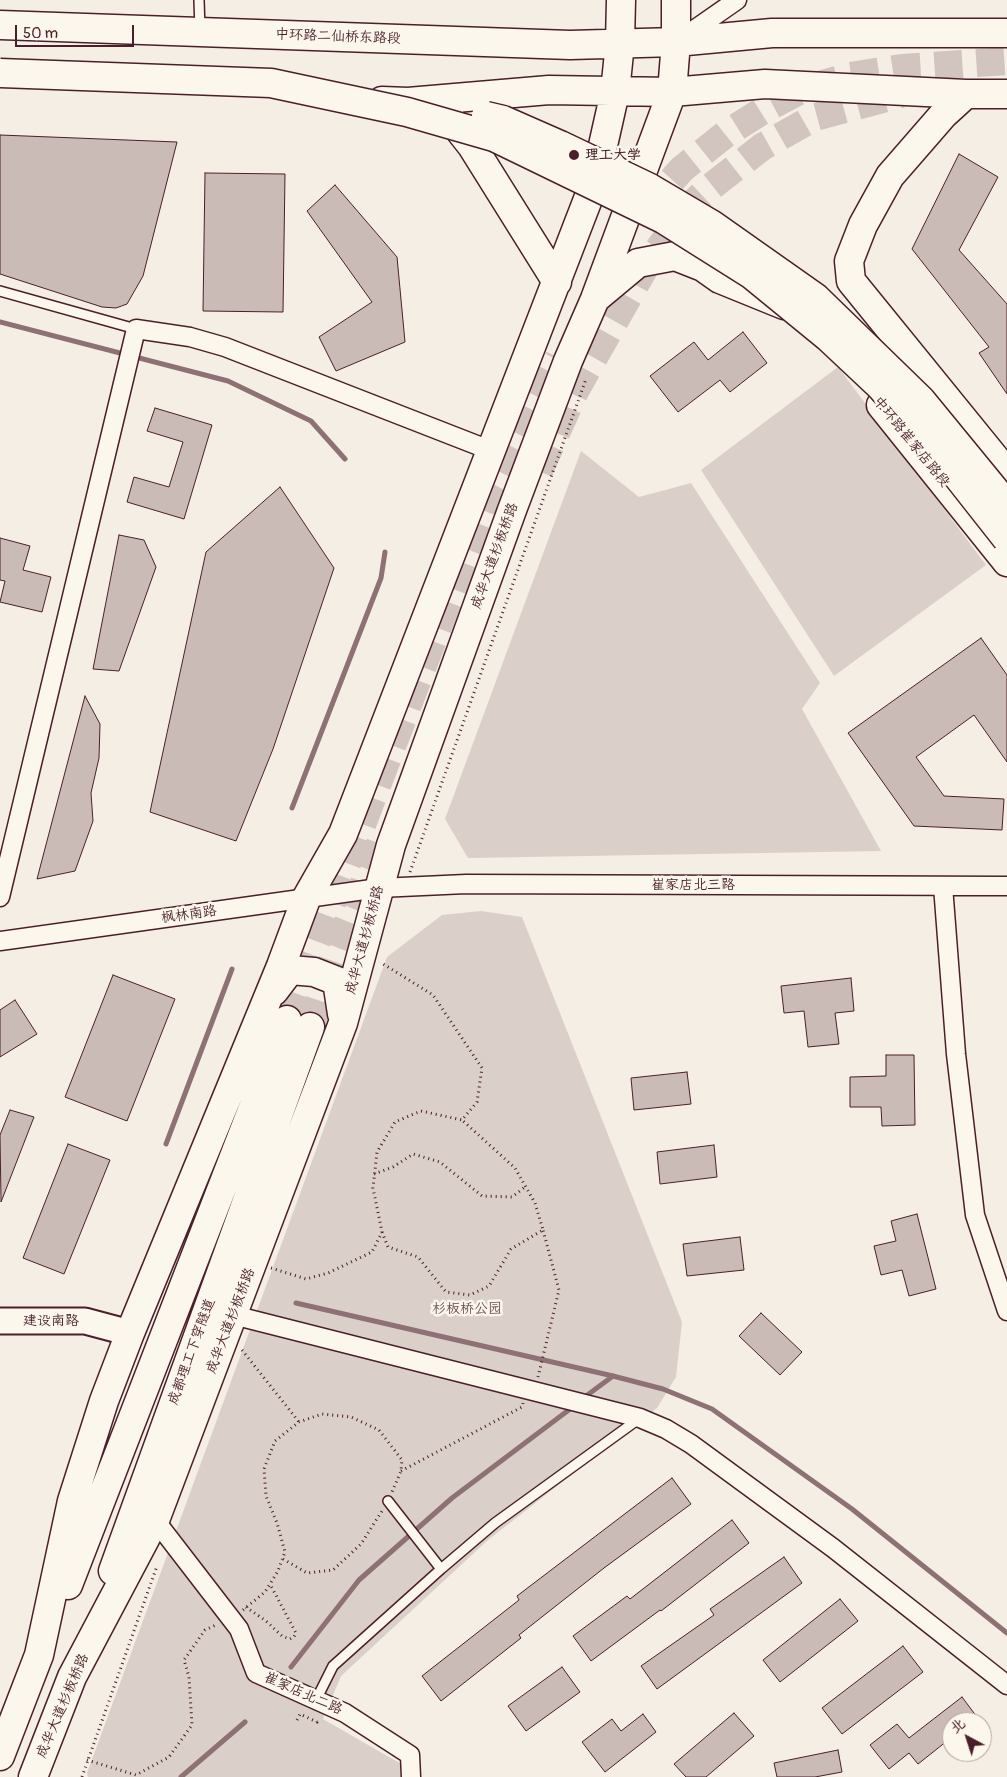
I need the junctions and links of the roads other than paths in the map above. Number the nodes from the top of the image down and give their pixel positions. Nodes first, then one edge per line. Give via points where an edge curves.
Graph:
1 (199, 0) edge
2 (621, 0) edge
3 (676, 0) edge
4 (737, 0) edge
5 (0, 25) edge
6 (200, 32) junction
7 (1007, 33) edge
8 (676, 42) junction
9 (620, 43) junction
10 (0, 55) edge
11 (0, 73) edge
12 (0, 82) edge
13 (615, 92) junction
14 (672, 92) junction
15 (966, 94) junction
16 (1007, 94) edge
17 (408, 102) junction
18 (558, 282) junction
19 (0, 291) edge
20 (595, 299) junction
21 (134, 338) junction
22 (492, 451) junction
23 (1007, 473) edge
24 (1007, 505) edge
25 (1007, 539) edge
26 (1007, 562) edge
27 (943, 886) junction
28 (1007, 886) edge
29 (379, 888) junction
30 (0, 897) edge
31 (306, 899) junction
32 (0, 942) edge
33 (269, 997) junction
34 (343, 1023) junction
35 (1007, 1310) edge
36 (233, 1315) junction
37 (0, 1321) edge
38 (130, 1333) junction
39 (640, 1418) junction
40 (388, 1501) road end
41 (155, 1520) junction
42 (441, 1569) junction
43 (39, 1656) junction
44 (72, 1677) junction
45 (1007, 1685) edge
46 (316, 1700) junction
47 (0, 1756) edge
48 (33, 1777) edge
49 (411, 1777) edge

1 - 6 lane
2 - 9 main road
3 - 8 main road, 成华大道杉板桥路
4 - 8 street
5 - 6 main road, 中环路二仙桥东路段
6 - 9 main road, 中环路二仙桥东路段 via 570,46
7 - 8 main road, 中环路二仙桥东路段 via 772,33
8 - 9 main road, 中环路二仙桥东路段
8 - 14 main road, 成华大道杉板桥路
9 - 13 main road
10 - 24 main road, bridge via 189,60 310,73 396,90 494,118 560,145 650,188 711,224 816,298 922,400
11 - 25 main road, bridge via 271,83 407,112 494,137 663,218 759,281 829,338 879,385 933,445
12 - 17 main road
13 - 14 main road
13 - 17 main road via 549,90
13 - 18 main road via 595,181
14 - 15 main road via 765,84
14 - 20 main road, 成华大道杉板桥路
15 - 16 main road
15 - 23 main road via 943,115 890,176 849,261 851,280
17 - 18 main road via 450,118 472,146
18 - 22 main road
19 - 21 lane
20 - 26 main road, 中环路崔家店路段 via 638,263 675,256 780,302 838,351
20 - 29 main road, 成华大道杉板桥路 via 512,510 391,845
21 - 22 street via 190,337 225,347
21 - 30 street
22 - 31 main road via 342,834
27 - 28 street, 崔家店北三路
27 - 29 street, 崔家店北三路 via 466,884
27 - 35 street via 956,1054 976,1215
29 - 31 street, 枫林南路
29 - 34 main road, 成华大道杉板桥路
31 - 32 street, 枫林南路
31 - 33 main road
33 - 34 main road via 290,970 314,972 337,981
33 - 38 main road
34 - 36 main road, 成华大道杉板桥路
36 - 39 street
36 - 41 main road, 成华大道杉板桥路
37 - 38 street, 建设南路 via 85,1321
38 - 43 main road via 72,1501
39 - 42 lane via 495,1523
39 - 45 street via 666,1429 705,1454 833,1548
40 - 42 lane
41 - 44 main road, 成华大道杉板桥路
41 - 46 street, 崔家店北二路 via 239,1629 256,1673
42 - 46 lane via 334,1666
43 - 44 main road, 成都理工下穿隧道 via 298,1023
43 - 47 main road
44 - 48 main road, 成华大道杉板桥路
46 - 49 street, 崔家店北二路 via 345,1713 410,1755

